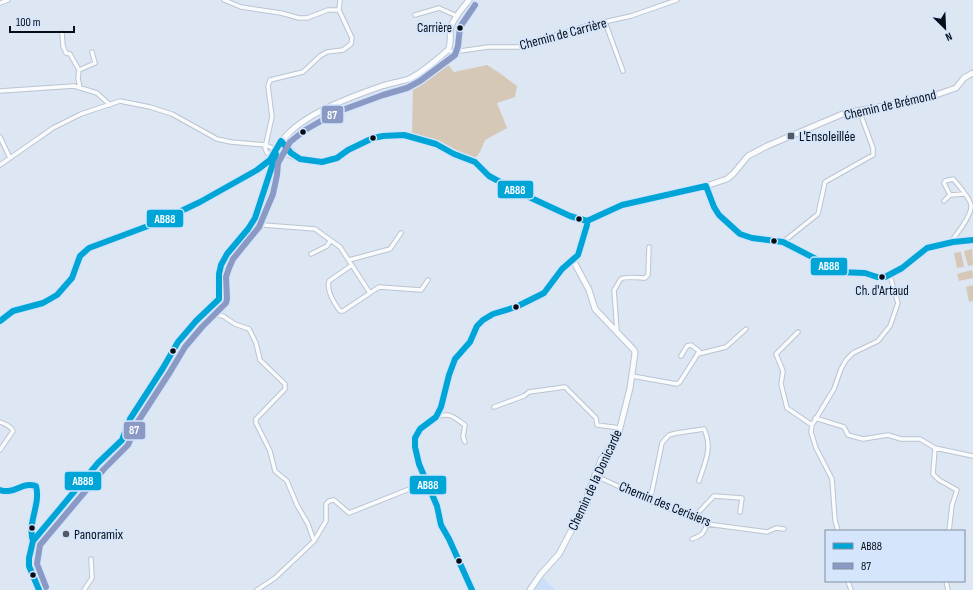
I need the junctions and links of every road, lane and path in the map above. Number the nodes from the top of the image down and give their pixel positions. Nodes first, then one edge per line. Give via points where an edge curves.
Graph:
1 (8, 0) edge
2 (224, 0) edge
3 (340, 0) edge
4 (469, 0) edge
5 (676, 0) edge
6 (0, 3) edge
7 (339, 10) junction
8 (415, 15) dead end
9 (457, 16) junction
10 (605, 22) junction
11 (62, 33) dead end
12 (448, 50) junction
13 (92, 52) dead end
14 (79, 70) junction
15 (623, 71) dead end
16 (973, 73) edge
17 (80, 88) junction
18 (0, 91) edge
19 (110, 104) junction
20 (859, 110) junction
21 (0, 138) edge
22 (281, 141) junction
23 (266, 145) junction
24 (275, 152) junction
25 (10, 158) junction
26 (300, 159) junction
27 (270, 164) junction
28 (0, 165) edge
29 (706, 186) junction
30 (964, 194) junction
31 (950, 195) junction
32 (944, 201) dead end
33 (587, 220) junction
34 (252, 224) junction
35 (401, 233) dead end
36 (973, 240) edge
37 (330, 241) junction
38 (783, 242) junction
39 (953, 242) junction
40 (649, 247) dead end
41 (311, 254) dead end
42 (349, 260) junction
43 (573, 260) junction
44 (352, 265) junction
45 (890, 276) junction
46 (428, 280) dead end
47 (370, 293) junction
48 (0, 321) edge
49 (196, 321) junction
50 (746, 329) dead end
51 (617, 332) junction
52 (798, 332) dead end
53 (698, 354) junction
54 (681, 356) dead end
55 (632, 376) junction
56 (494, 407) dead end
57 (436, 417) junction
58 (815, 418) junction
59 (0, 422) edge
60 (812, 425) junction
61 (620, 428) junction
62 (465, 442) dead end
63 (935, 448) junction
64 (0, 450) edge
65 (973, 456) edge
66 (594, 475) junction
67 (699, 481) dead end
68 (426, 482) junction
69 (0, 490) edge
70 (650, 501) junction
71 (740, 512) dead end
72 (693, 518) junction
73 (707, 524) junction
74 (784, 529) dead end
75 (838, 530) edge
76 (949, 530) edge
77 (692, 538) dead end
78 (33, 541) junction
79 (314, 541) junction
80 (91, 559) dead end
81 (40, 590) edge
82 (84, 590) edge
83 (257, 590) edge
84 (472, 590) edge
85 (530, 590) edge

1 - 6 street
2 - 7 street via 241,8 299,18 307,18 328,10
3 - 7 street
4 - 9 street
5 - 10 street, Chemin de Carrière
7 - 23 street via 352,38 351,44 343,50 327,52 320,56 303,72 270,80 268,86 272,117
8 - 9 street via 439,8
9 - 12 street via 451,27
10 - 12 street, Chemin de Carrière via 518,47 488,47 453,52
10 - 15 street
11 - 14 street via 66,53 70,54
12 - 22 street via 410,78 322,111 297,125
13 - 14 street via 95,63
14 - 17 street
16 - 20 street, Chemin de Brémond via 964,78 956,88 924,99
17 - 18 street via 47,87
17 - 19 street via 97,93
19 - 23 street via 120,101 150,107 172,114 217,139
19 - 25 street via 81,114 53,128
20 - 29 street, Chemin de Brémond via 840,115 753,152 730,177
20 - 38 street via 873,148 873,155 825,182 818,214
21 - 25 street
22 - 24 street
22 - 26 street
23 - 24 street
24 - 26 street
24 - 27 street
25 - 28 street
26 - 33 street via 322,162 332,160 373,138 404,135 436,144 475,162 489,176 529,197 570,216
27 - 34 street via 263,198
27 - 48 street via 180,212 89,248 80,256 72,278 57,295 43,303 13,310
29 - 33 street, Chemin de Brémond via 622,205
29 - 38 street via 719,215 736,231 752,238
30 - 31 street
30 - 31 street via 953,179 944,183
30 - 39 street via 971,207 970,213
31 - 32 street
33 - 43 street via 579,251
34 - 37 street via 314,229
34 - 49 street via 223,260 218,276 218,299
35 - 42 street via 390,249
36 - 39 street
37 - 41 street via 327,246
37 - 42 street via 340,247
38 - 45 street via 838,272
39 - 45 street via 927,248
40 - 51 street via 648,275 645,278 623,277 614,290
42 - 44 street
43 - 51 street, Chemin de la Donicarde via 589,290 595,309
43 - 57 street via 562,268 548,289 539,297 493,314 477,326 470,342 455,359
44 - 47 street
44 - 47 street via 329,281 328,290 338,309 343,310
45 - 58 street via 898,303 890,326 878,341 846,360 834,389
46 - 47 street via 421,290 379,288
49 - 78 street via 178,342 130,419 122,440 98,463
49 - 79 street via 215,315 223,316 249,329 260,360 285,384 285,389 256,419 256,423 270,451 275,471 287,481
50 - 53 street via 726,347
51 - 55 street, Chemin de la Donicarde via 634,350
52 - 60 street via 776,354 783,371 782,384 787,408
53 - 54 street via 699,351 691,345 687,346
53 - 55 street via 677,384
55 - 61 street, Chemin de la Donicarde
56 - 61 street via 529,392 565,387 596,418 597,424
57 - 62 street via 449,414 465,425
57 - 68 street via 420,428 416,438 416,457
58 - 60 street
58 - 63 street via 844,427 848,435 862,439 888,435 920,440
59 - 64 street via 9,426 12,432
60 - 75 street via 811,432 816,448 832,479
61 - 66 street, Chemin de la Donicarde via 618,436
63 - 65 street
63 - 76 street via 933,474 938,480 957,490 952,505
66 - 70 street, Chemin des Cerisiers
66 - 85 street, Chemin de la Donicarde via 581,512 559,554
67 - 70 street via 709,448 708,436 704,429 669,435 662,442
68 - 79 street via 349,513 334,500 329,501 326,504 326,521
68 - 84 street via 437,506 441,525
69 - 78 street via 8,493 28,484 36,486 38,493 31,537
70 - 72 street, Chemin des Cerisiers
71 - 72 street via 742,498 714,496
72 - 73 street, Chemin des Cerisiers
73 - 74 street, Chemin des Cerisiers via 767,532 776,528
73 - 77 street via 702,535
78 - 81 street via 29,566
79 - 83 street via 275,578
80 - 82 street via 92,578

